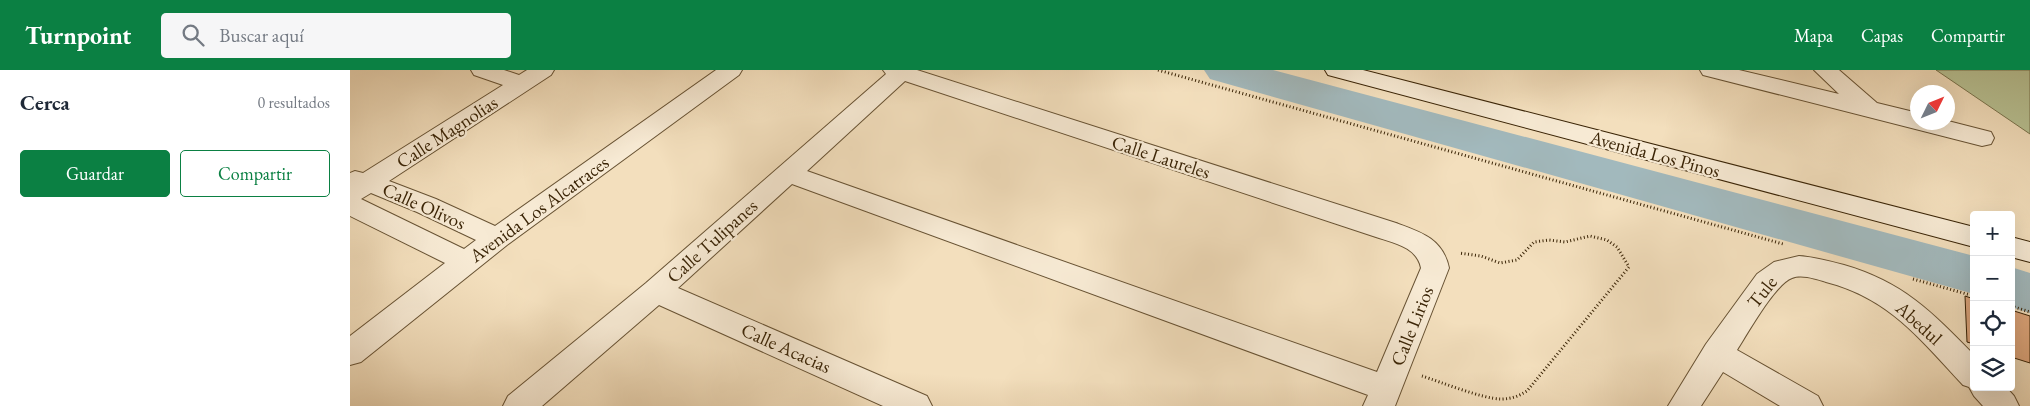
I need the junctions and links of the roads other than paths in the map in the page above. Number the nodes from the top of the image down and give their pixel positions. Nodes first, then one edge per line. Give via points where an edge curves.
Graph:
1 (482, 70) edge
2 (543, 70) edge
3 (731, 70) edge
4 (1336, 70) edge
5 (1711, 70) edge
6 (1825, 70) edge
7 (898, 71) edge
8 (521, 84) junction
9 (1872, 110) junction
10 (1910, 119) edge
11 (1952, 130) edge
12 (1982, 138) dead end
13 (787, 173) junction
14 (356, 185) edge
15 (350, 205) edge
16 (1970, 236) edge
17 (497, 238) junction
18 (1426, 247) joint
19 (2015, 248) edge
20 (2030, 252) edge
21 (467, 262) junction
22 (1894, 285) joint
23 (656, 291) junction
24 (350, 353) edge
25 (1717, 353) junction
26 (1970, 372) edge
27 (1387, 387) edge
28 (1989, 391) edge
29 (519, 406) edge
30 (916, 406) edge
31 (1684, 406) edge
32 (1807, 406) edge
33 (2004, 406) edge

1 - 8 street
2 - 8 street, Calle Magnolias
3 - 17 street, Avenida Los Alcatraces
4 - 16 street, Avenida Los Pinos
5 - 9 street
6 - 9 street
7 - 13 street, Calle Tulipanes
7 - 18 street, Calle Laureles via 1386,230
8 - 14 street, Calle Magnolias
9 - 10 street
11 - 12 street
13 - 23 street, Calle Tulipanes
13 - 27 street
14 - 17 street, Calle Olivos via 398,193
15 - 21 street, Calle Olivos
17 - 21 street, Avenida Los Alcatraces
18 - 27 street, Calle Lirios via 1434,258 1435,268
19 - 20 street
21 - 24 street, Avenida Los Alcatraces
22 - 25 street, Tule via 1864,283 1816,268 1785,268 1765,285
22 - 26 street, Abedul via 1923,324
23 - 29 street, Calle Tulipanes
23 - 30 street, Calle Acacias
25 - 31 street, Tule
25 - 32 street
28 - 33 street

